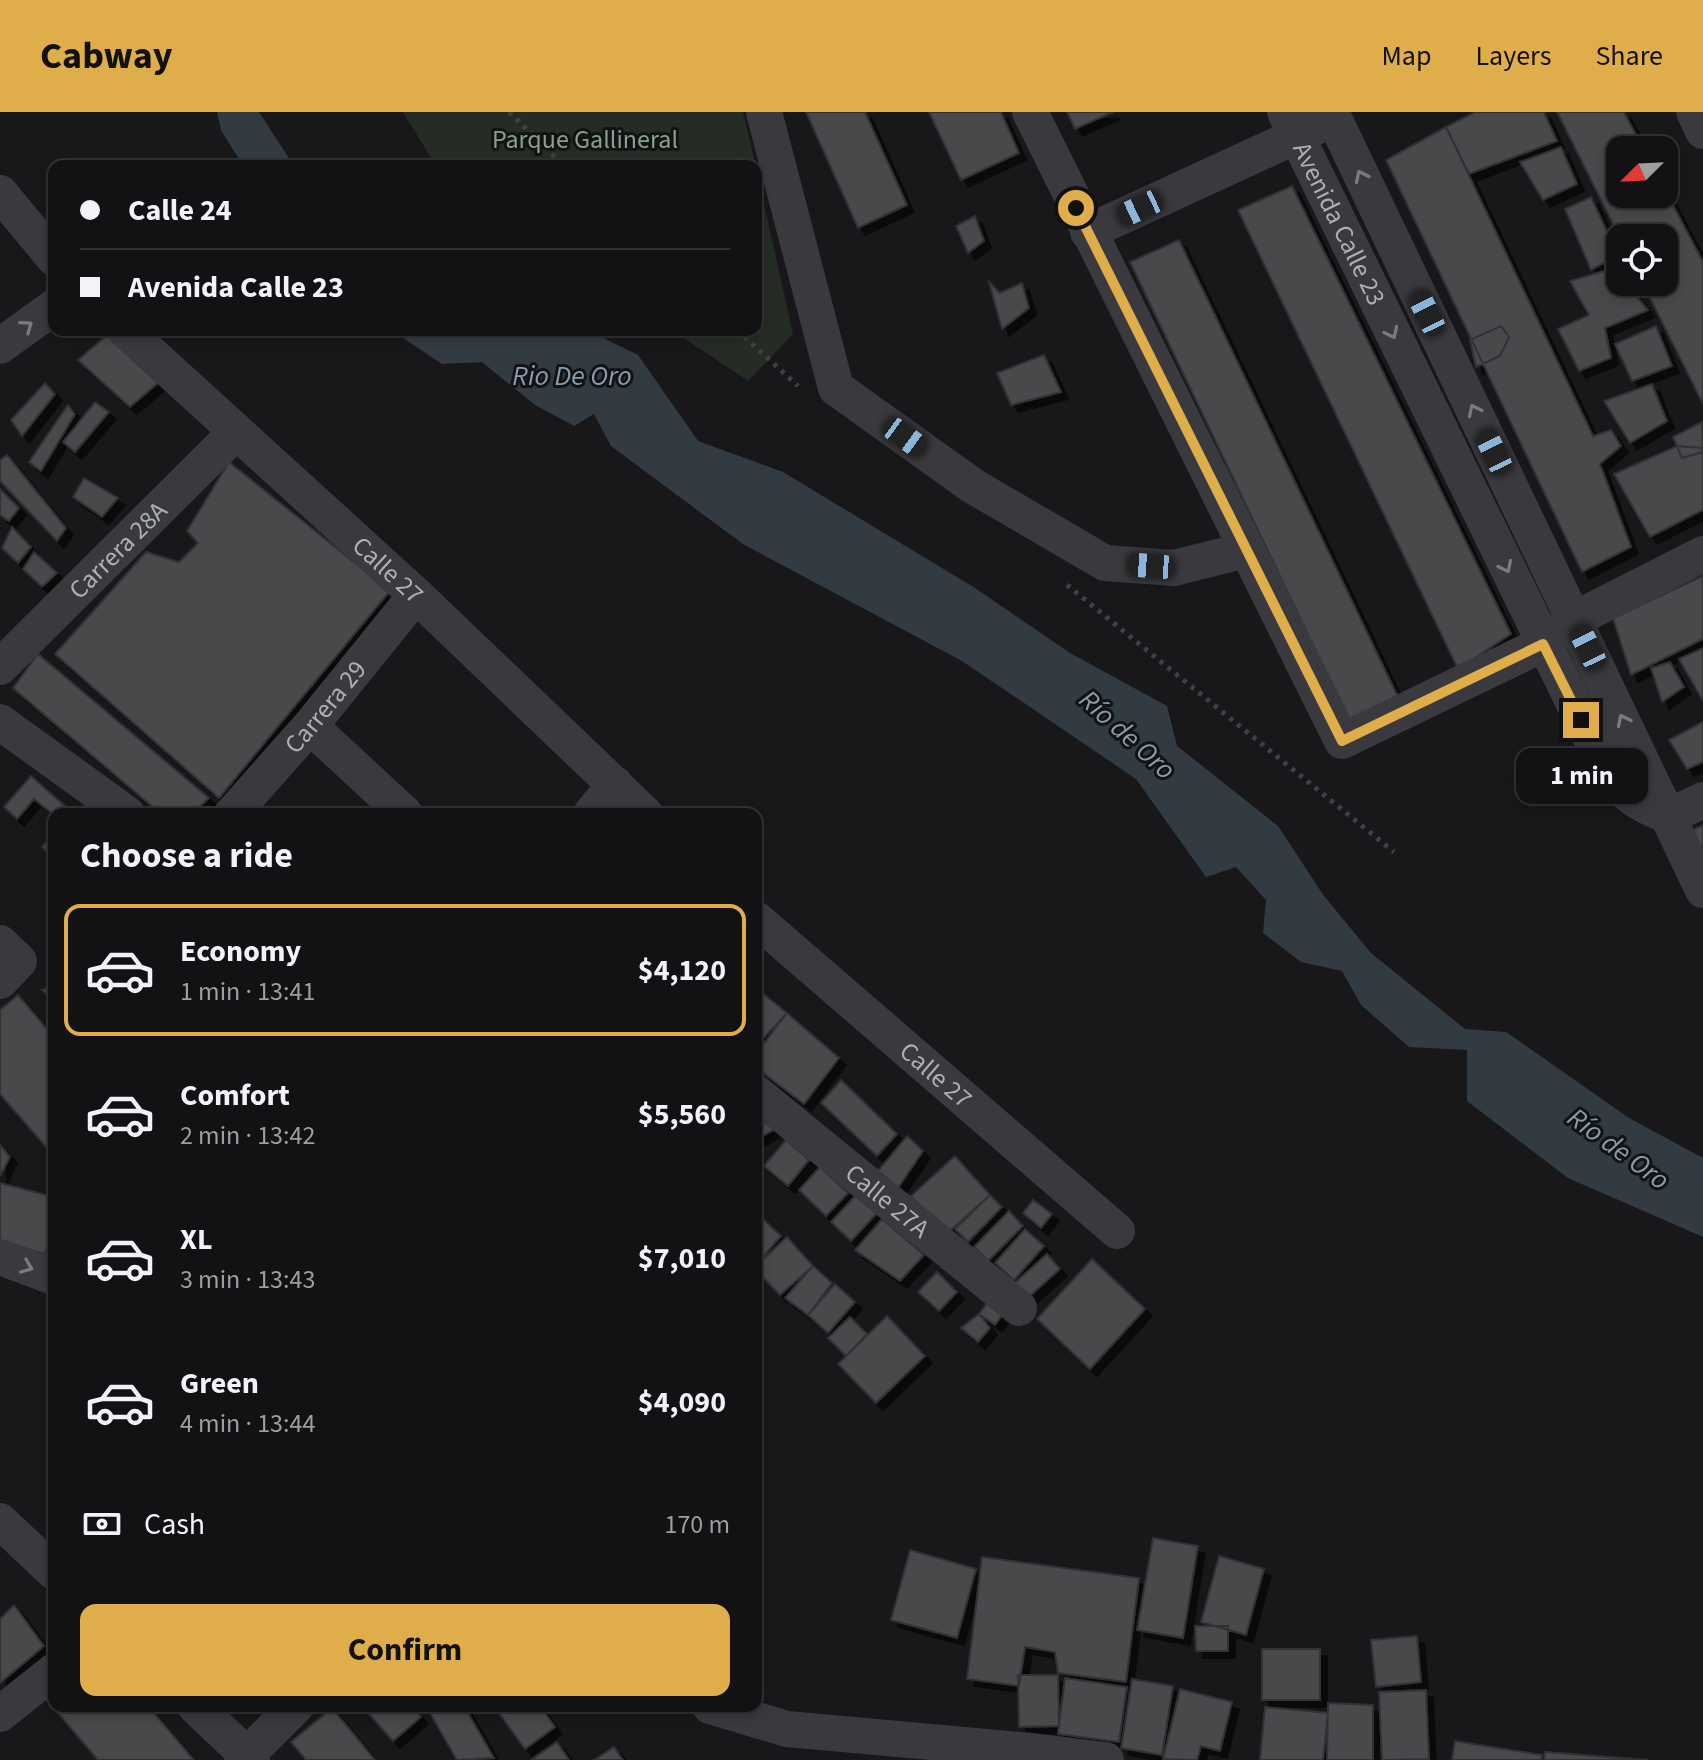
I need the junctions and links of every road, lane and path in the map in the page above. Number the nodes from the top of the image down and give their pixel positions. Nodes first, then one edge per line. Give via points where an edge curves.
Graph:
1 (509, 112) edge
2 (764, 112) edge
3 (1030, 112) edge
4 (1694, 112) edge
5 (1338, 114) edge
6 (1290, 124) edge
7 (1703, 131) edge
8 (558, 160) edge
9 (0, 193) edge
10 (1088, 232) junction
11 (48, 251) edge
12 (48, 311) edge
13 (132, 336) edge
14 (744, 336) edge
15 (0, 346) edge
16 (801, 389) dead end
17 (236, 432) junction
18 (1246, 550) junction
19 (1703, 554) edge
20 (1065, 584) dead end
21 (416, 595) junction
22 (1575, 619) junction
23 (1543, 644) junction
24 (0, 667) edge
25 (0, 722) edge
26 (310, 726) junction
27 (615, 784) junction
28 (1703, 800) edge
29 (119, 808) edge
30 (237, 808) edge
31 (399, 808) edge
32 (596, 808) edge
33 (639, 808) edge
34 (1669, 816) junction
35 (1394, 852) dead end
36 (1703, 890) edge
37 (762, 924) edge
38 (762, 1098) edge
39 (1117, 1231) dead end
40 (0, 1257) edge
41 (48, 1275) edge
42 (1019, 1308) dead end
43 (0, 1521) edge
44 (48, 1566) edge
45 (48, 1676) edge
46 (201, 1712) edge
47 (290, 1712) edge
48 (730, 1712) edge
49 (0, 1714) edge
50 (787, 1729) junction
51 (247, 1758) edge
52 (804, 1760) edge
53 (1106, 1760) edge

1 - 8 path
2 - 18 street via 836,388 973,486 1105,563 1174,568
3 - 10 street
4 - 7 street
5 - 6 street
22 -> 5 street, Avenida Calle 23
6 - 10 street
6 -> 23 street, Avenida Calle 23
9 - 11 street
10 - 18 street
15 -> 12 street
13 - 17 street, Calle 27
14 - 16 path
17 - 21 street, Calle 27
17 - 24 street, Carrera 28A
18 - 23 street via 1342,741
19 - 22 street
20 - 35 path
21 - 26 street, Carrera 29
21 - 27 street, Calle 27
22 - 23 street
34 -> 22 street, Avenida Calle 23
23 - 34 street, Avenida Calle 23 via 1607,771 1640,805
25 - 29 street
26 - 30 street, Carrera 29
26 - 31 street
27 - 32 street
27 - 33 street, Calle 27
28 - 34 street
34 - 36 street
37 - 39 street, Calle 27
38 - 42 street, Calle 27A
40 -> 41 street
43 - 44 street
45 - 49 street
46 - 51 street
47 - 51 street
48 - 50 street
50 - 52 street
50 - 53 street

